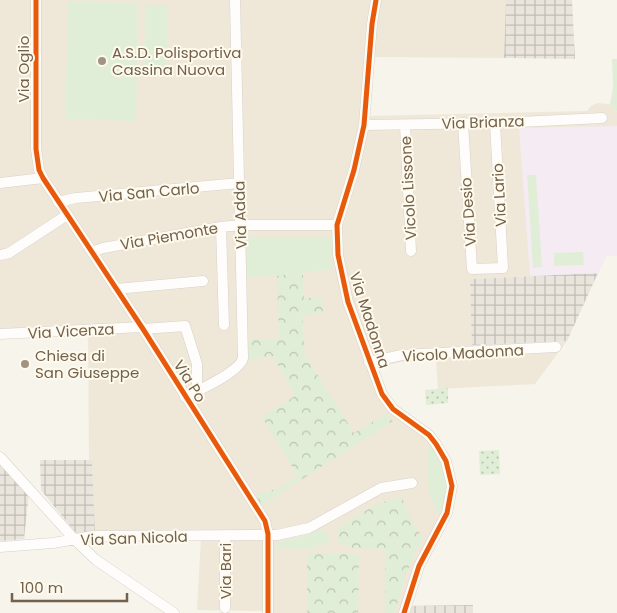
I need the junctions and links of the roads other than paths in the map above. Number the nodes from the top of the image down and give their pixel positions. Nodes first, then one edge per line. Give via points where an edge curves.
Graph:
1 (36, 0) edge
2 (235, 0) edge
3 (376, 0) edge
4 (602, 118) dead end
5 (495, 122) junction
6 (463, 123) junction
7 (364, 125) junction
8 (404, 125) junction
9 (43, 178) junction
10 (0, 183) edge
11 (239, 184) junction
12 (58, 202) junction
13 (67, 215) junction
14 (241, 225) junction
15 (337, 225) junction
16 (221, 227) junction
17 (411, 251) dead end
18 (92, 252) junction
19 (0, 255) edge
20 (503, 268) joint
21 (204, 281) dead end
22 (116, 289) junction
23 (224, 325) dead end
24 (143, 328) junction
25 (0, 334) edge
26 (556, 347) dead end
27 (369, 362) junction
28 (200, 390) junction
29 (185, 397) junction
30 (0, 457) edge
31 (412, 483) dead end
32 (268, 534) junction
33 (225, 535) junction
34 (75, 540) junction
35 (0, 547) edge
36 (225, 608) dead end
37 (174, 613) edge
38 (268, 613) edge
39 (404, 613) edge

1 - 9 street, Via Oglio via 36,138 39,170
2 - 11 street, Via Adda
3 - 7 street, Via Madonna
4 - 5 street, Via Brianza
5 - 6 street, Via Brianza
5 - 20 street, Via Lario
6 - 8 street, Via Brianza
6 - 20 street, Via Desio via 472,269
7 - 8 street, Via Brianza
7 - 15 street, Via Madonna
8 - 17 street, Vicolo Lissone
9 - 10 street
9 - 12 street, Via Po
11 - 12 street, Via San Carlo
11 - 14 street, Via Adda
12 - 13 street, Via Po
13 - 18 street, Via Po
13 - 19 street via 9,253
14 - 15 street, Via Piemonte
14 - 16 street, Via Piemonte
14 - 28 street, Via Adda via 243,361
15 - 27 street, Via Madonna via 342,277
16 - 18 street, Via Piemonte
16 - 23 street
18 - 22 street, Via Po
21 - 22 street
22 - 24 street, Via Po
24 - 25 street, Via Vicenza
24 - 28 street, Via Vicenza via 185,326 197,364
24 - 29 street, Via Po
26 - 27 street, Vicolo Madonna via 402,355
27 - 39 street, Via Madonna via 378,386 393,409 430,435 446,461 450,477 447,513 419,566
28 - 29 street, Via Adda
29 - 32 street, Via Po via 265,521
30 - 34 street
31 - 32 street, Via San Nicola via 381,488 309,528
32 - 33 street, Via San Nicola
32 - 38 street, Via Po
33 - 34 street, Via San Nicola via 93,536
33 - 36 street, Via Bari
34 - 35 street, Via San Nicola
34 - 37 street via 96,560

